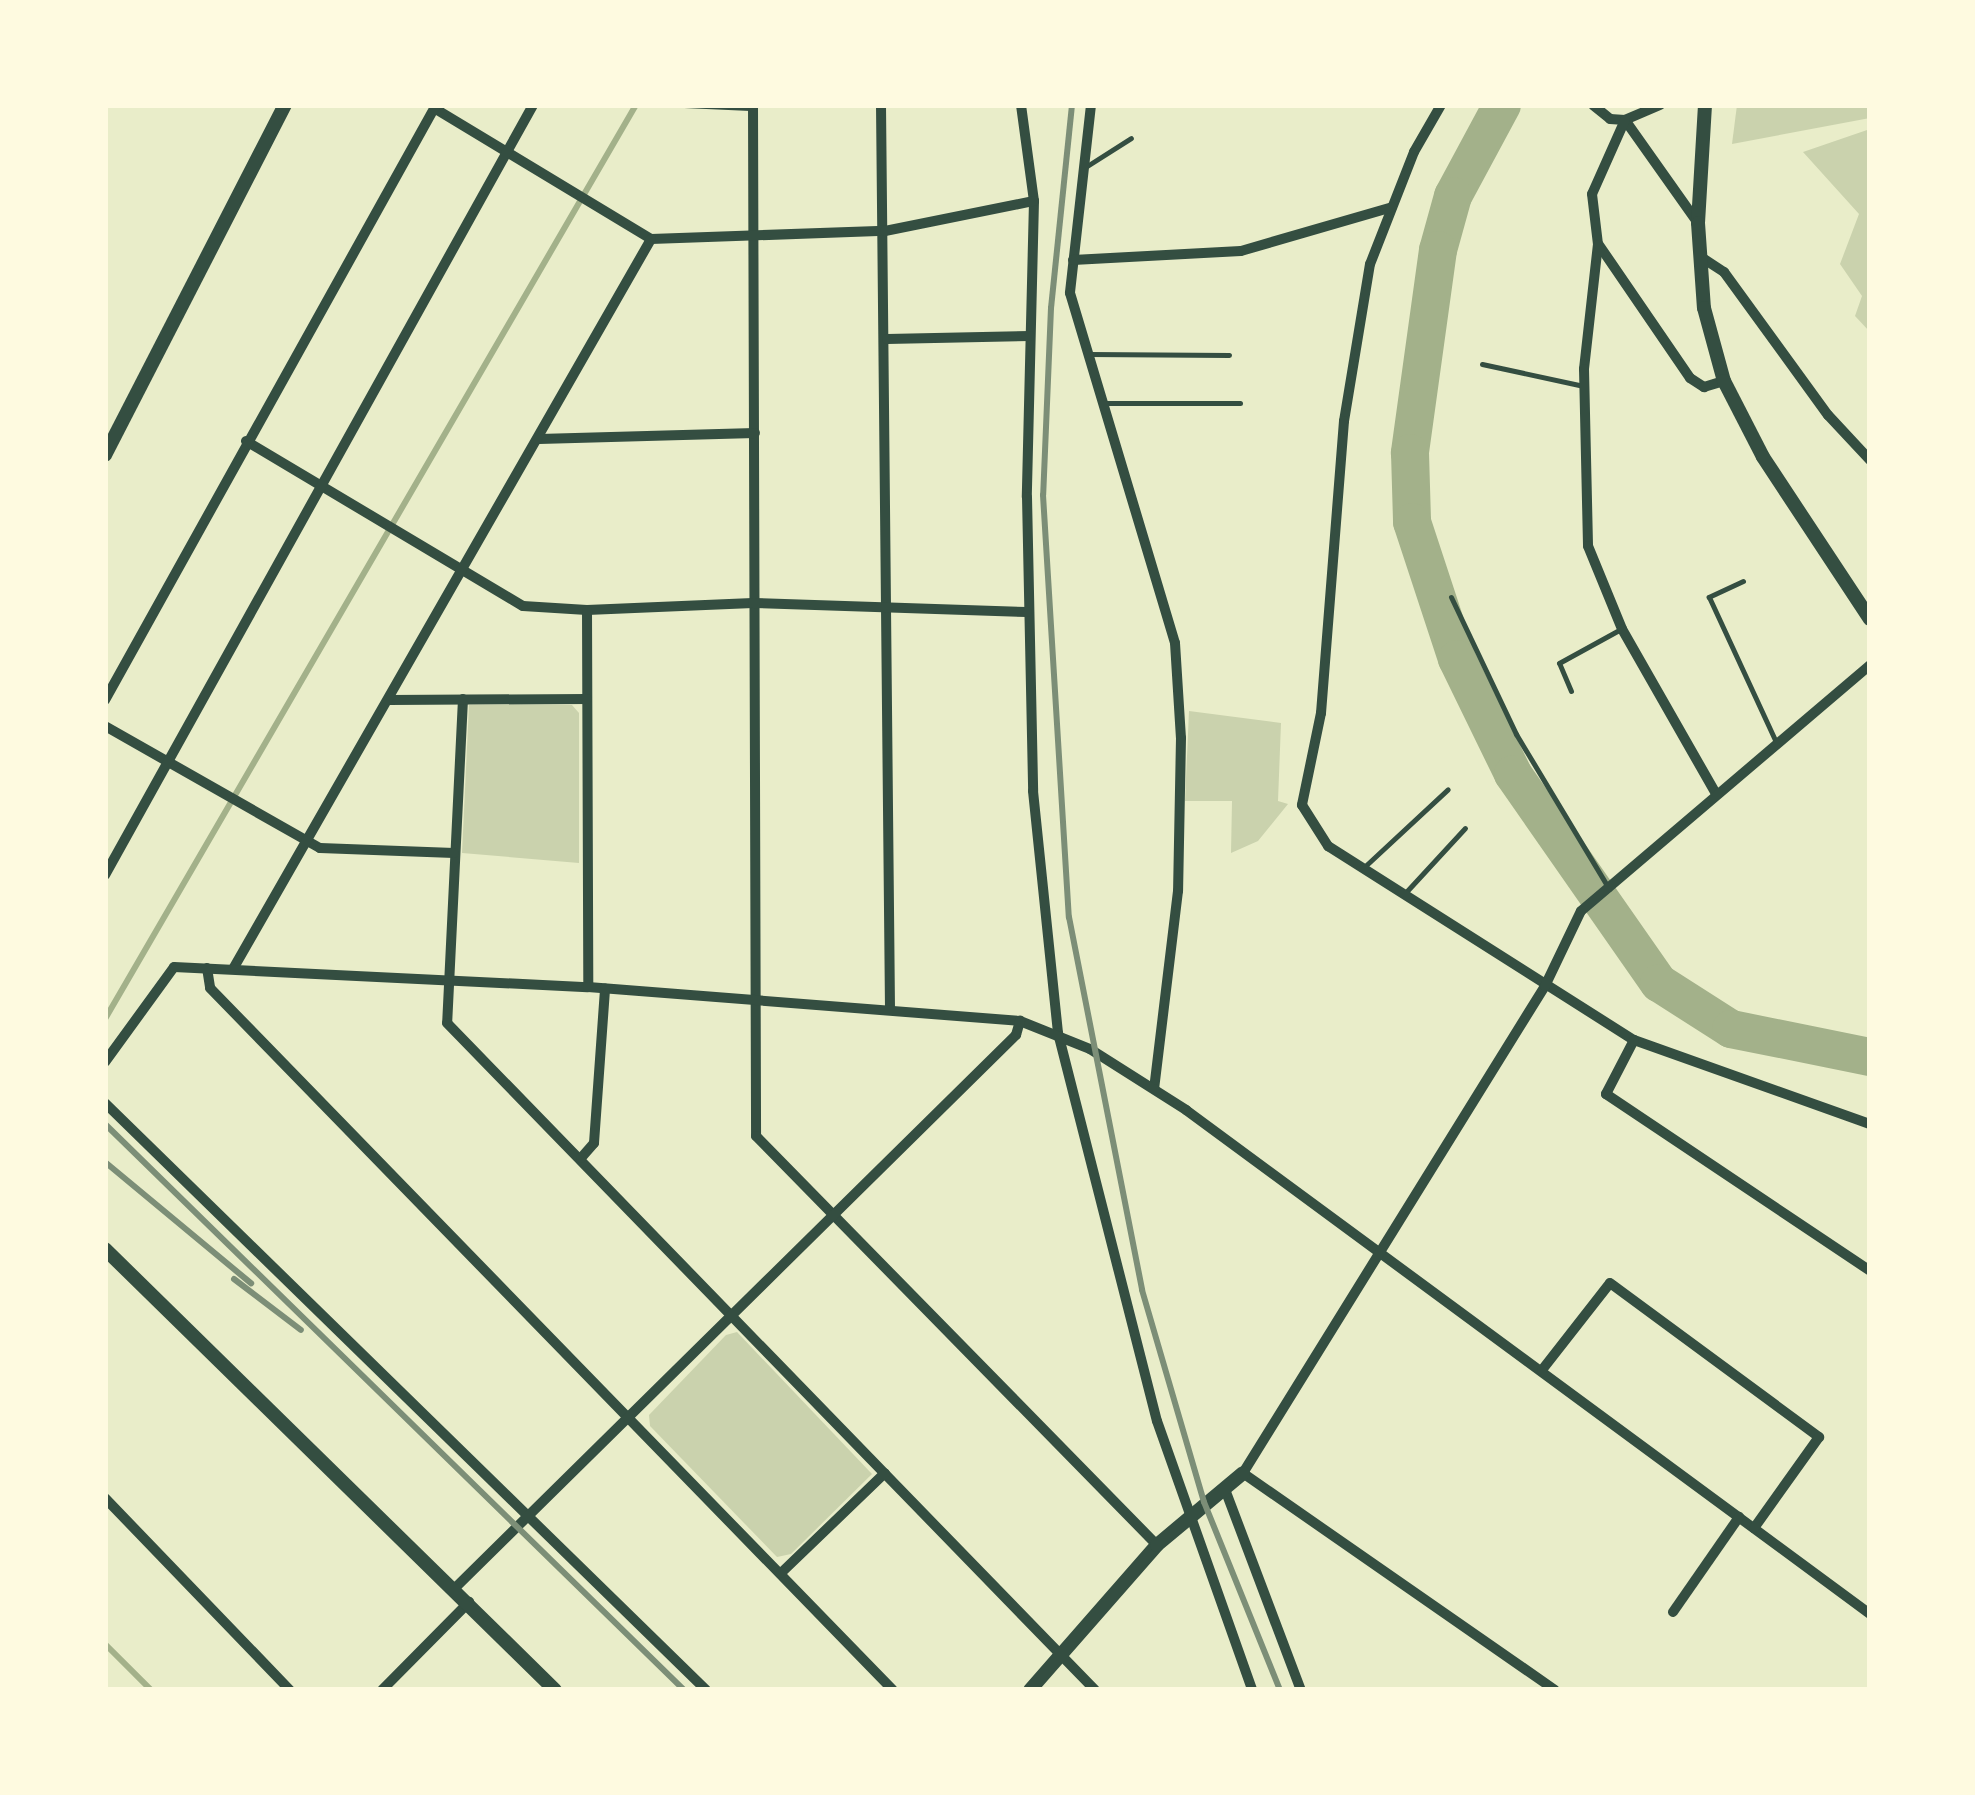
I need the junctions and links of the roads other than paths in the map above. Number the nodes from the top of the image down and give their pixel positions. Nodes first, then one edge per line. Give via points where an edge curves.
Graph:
1 (286, 105) edge
2 (532, 105) edge
3 (684, 105) edge
4 (882, 105) edge
5 (1021, 105) edge
6 (1091, 105) edge
7 (1442, 105) edge
8 (1593, 105) edge
9 (1622, 105) edge
10 (1660, 105) edge
11 (1705, 105) edge
12 (435, 107) edge
13 (753, 107) edge
14 (1625, 120) junction
15 (1131, 138) dead end
16 (506, 150) junction
17 (1080, 170) junction
18 (1034, 201) junction
19 (1392, 207) junction
20 (1698, 222) junction
21 (885, 230) junction
22 (750, 238) junction
23 (651, 239) junction
24 (1598, 244) junction
25 (1704, 259) junction
26 (1072, 260) junction
27 (1030, 336) junction
28 (887, 339) junction
29 (1086, 354) junction
30 (1229, 355) dead end
31 (1482, 364) dead end
32 (1724, 380) junction
33 (1584, 386) junction
34 (1101, 402) junction
35 (1240, 403) dead end
36 (755, 433) junction
37 (539, 439) junction
38 (246, 441) junction
39 (105, 455) edge
40 (1870, 460) edge
41 (322, 482) junction
42 (462, 565) junction
43 (1742, 581) dead end
44 (1451, 597) dead end
45 (752, 603) junction
46 (889, 609) junction
47 (587, 610) junction
48 (1027, 612) junction
49 (1870, 619) edge
50 (1622, 628) junction
51 (1870, 665) edge
52 (1571, 690) dead end
53 (464, 699) junction
54 (105, 700) edge
55 (389, 700) junction
56 (587, 700) junction
57 (105, 726) edge
58 (1777, 743) junction
59 (168, 762) junction
60 (1448, 789) dead end
61 (1716, 794) junction
62 (1465, 828) dead end
63 (304, 841) junction
64 (454, 853) junction
65 (1362, 869) junction
66 (105, 875) edge
67 (1607, 892) junction
68 (1406, 893) junction
69 (207, 968) junction
70 (233, 970) junction
71 (448, 983) junction
72 (1545, 986) junction
73 (588, 987) junction
74 (605, 988) junction
75 (756, 1001) junction
76 (890, 1008) junction
77 (1020, 1020) junction
78 (1058, 1033) junction
79 (1634, 1040) junction
80 (105, 1062) edge
81 (1154, 1090) junction
82 (105, 1104) edge
83 (1870, 1124) edge
84 (580, 1158) junction
85 (835, 1215) junction
86 (105, 1249) edge
87 (1382, 1250) junction
88 (1870, 1272) edge
89 (731, 1314) junction
90 (1542, 1370) junction
91 (628, 1416) junction
92 (885, 1473) junction
93 (1243, 1473) junction
94 (1226, 1492) junction
95 (105, 1498) edge
96 (1186, 1516) junction
97 (530, 1517) junction
98 (1739, 1517) junction
99 (1754, 1528) junction
100 (1157, 1546) junction
101 (782, 1572) junction
102 (454, 1588) junction
103 (469, 1602) junction
104 (1672, 1612) dead end
105 (1870, 1614) edge
106 (1060, 1655) junction
107 (290, 1690) edge
108 (382, 1690) edge
109 (555, 1690) edge
110 (706, 1690) edge
111 (893, 1690) edge
112 (1030, 1690) edge
113 (1095, 1690) edge
114 (1252, 1690) edge
115 (1301, 1690) edge
116 (1554, 1690) edge

1 - 39 street
2 - 16 street
3 - 13 lane
4 - 21 street
5 - 18 street
6 - 17 street
7 - 19 street
8 - 14 street via 1610,120
9 - 14 street
10 - 14 street
11 - 20 street
12 - 16 street
12 - 38 street
13 - 22 street
14 - 20 street
14 - 24 street via 1592,194
15 - 17 lane
16 - 23 street
16 - 41 street
17 - 26 street
18 - 21 street
18 - 27 street
19 - 26 street via 1241,251
19 - 65 street via 1370,264 1355,344 1320,714 1302,805 1328,846
20 - 25 street
21 - 22 street
21 - 28 street
22 - 23 street
22 - 36 street
23 - 37 street
24 - 32 street via 1690,378 1704,387
24 - 33 street
25 - 32 street via 1704,308
25 - 40 street via 1724,272 1838,428
26 - 29 street via 1070,293
27 - 28 street
27 - 48 street
28 - 46 street
29 - 30 lane
29 - 34 street
31 - 33 lane
32 - 49 street via 1763,457
33 - 50 street via 1588,546
34 - 35 lane
34 - 81 street via 1175,643 1178,891
36 - 37 street
36 - 45 street
37 - 42 street
38 - 41 street
38 - 54 street
41 - 42 street
41 - 59 street
42 - 47 street via 524,606
42 - 55 street
43 - 58 lane via 1709,597
44 - 67 lane via 1516,734
45 - 46 street
45 - 47 street
45 - 75 street
46 - 48 street
46 - 76 street
47 - 56 street
48 - 78 street via 1033,791
50 - 52 lane via 1559,663
50 - 61 street
51 - 58 street
53 - 55 street
53 - 56 street
53 - 64 street
55 - 63 street
56 - 73 street
57 - 59 street
58 - 61 street
59 - 63 street
59 - 66 street
60 - 65 lane
61 - 67 street
62 - 68 lane
63 - 64 street via 320,848
63 - 70 street
64 - 71 street
65 - 68 street
67 - 72 street via 1588,904
68 - 72 street
69 - 70 street
69 - 80 street via 174,967
69 - 91 street via 210,988
70 - 71 street
71 - 73 street
71 - 84 street via 448,1024
72 - 79 street
72 - 87 street
73 - 74 street
74 - 75 street
74 - 84 street via 594,1143
75 - 76 street
75 - 85 street via 756,1136
76 - 77 street
77 - 78 street
77 - 85 street via 1016,1035
78 - 81 street
78 - 96 street via 1119,1289
79 - 83 street
79 - 88 street via 1606,1094
81 - 87 street
82 - 97 street
84 - 89 street
85 - 89 street
85 - 100 street
86 - 102 street
87 - 90 street
87 - 93 street
89 - 91 street
89 - 92 street
90 - 98 street
90 - 99 street via 1610,1283 1819,1436
91 - 97 street
91 - 101 street
92 - 101 street
92 - 106 street
93 - 94 street
93 - 116 street
94 - 96 street
94 - 115 street
95 - 107 street
96 - 100 street
96 - 114 street
97 - 102 street
97 - 110 street
98 - 99 street
98 - 104 street
99 - 105 street
100 - 106 street
101 - 111 street
102 - 103 street
103 - 108 street
103 - 109 street
106 - 112 street
106 - 113 street

